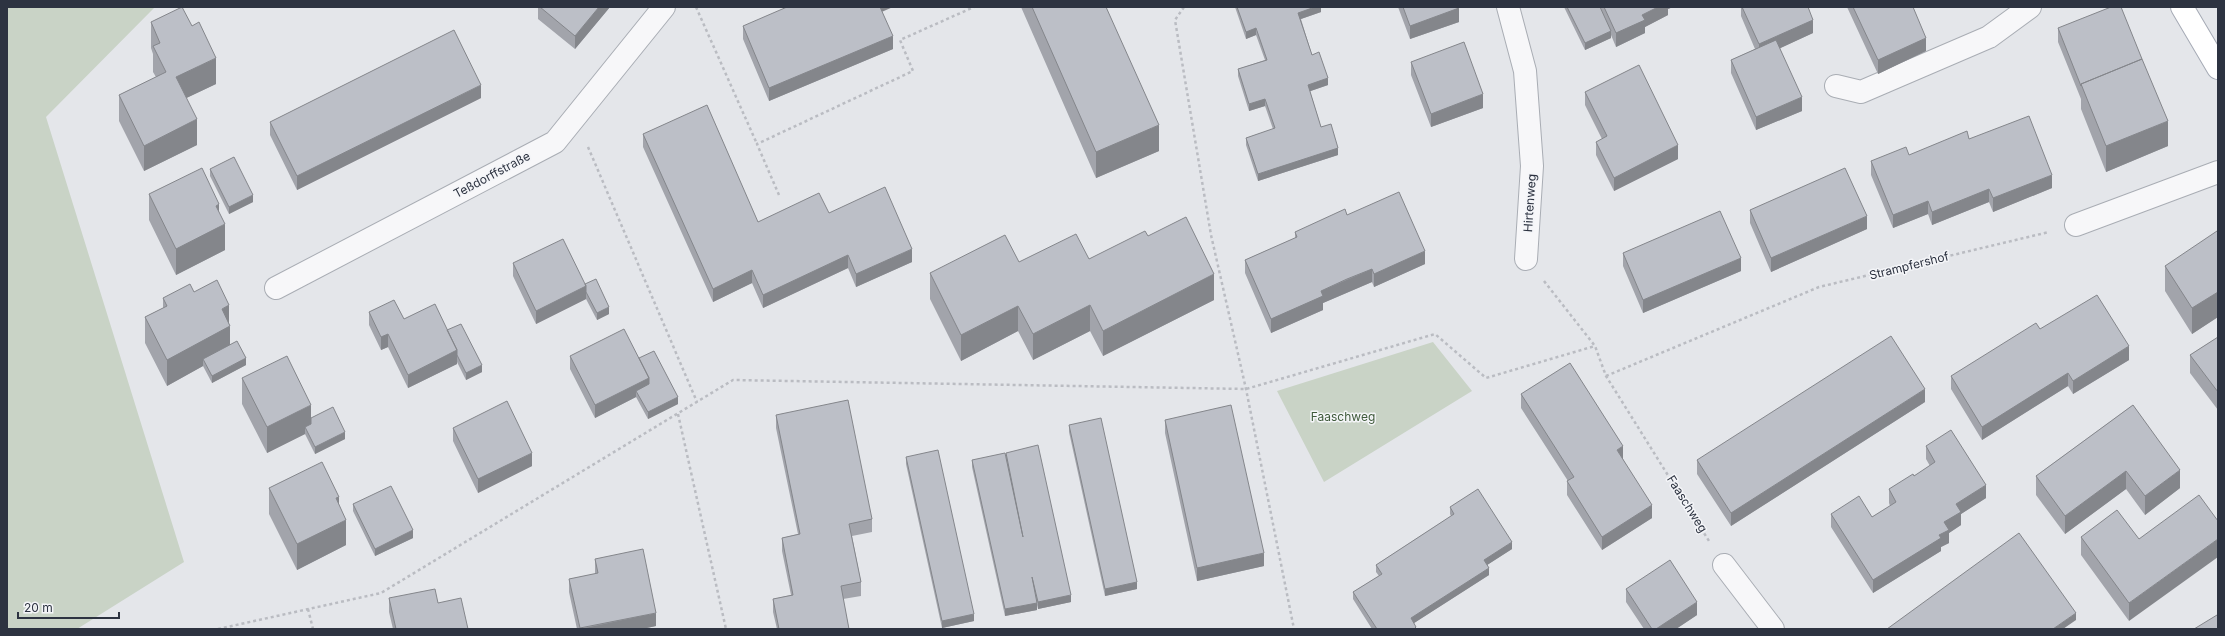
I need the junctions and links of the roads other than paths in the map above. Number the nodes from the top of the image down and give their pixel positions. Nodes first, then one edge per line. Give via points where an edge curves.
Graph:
1 (664, 7) edge
2 (1508, 7) edge
3 (2030, 7) edge
4 (2182, 7) edge
5 (2218, 68) edge
6 (1836, 86) dead end
7 (2218, 172) edge
8 (2076, 225) road end
9 (1526, 259) road end
10 (276, 288) dead end
11 (1724, 565) road end
12 (1773, 629) edge

1 - 10 street, Teßdorffstraße via 556,142
2 - 9 street, Hirtenweg via 1526,79 1532,166
3 - 6 street via 1989,37 1861,92
4 - 5 main road
7 - 8 street
11 - 12 street

